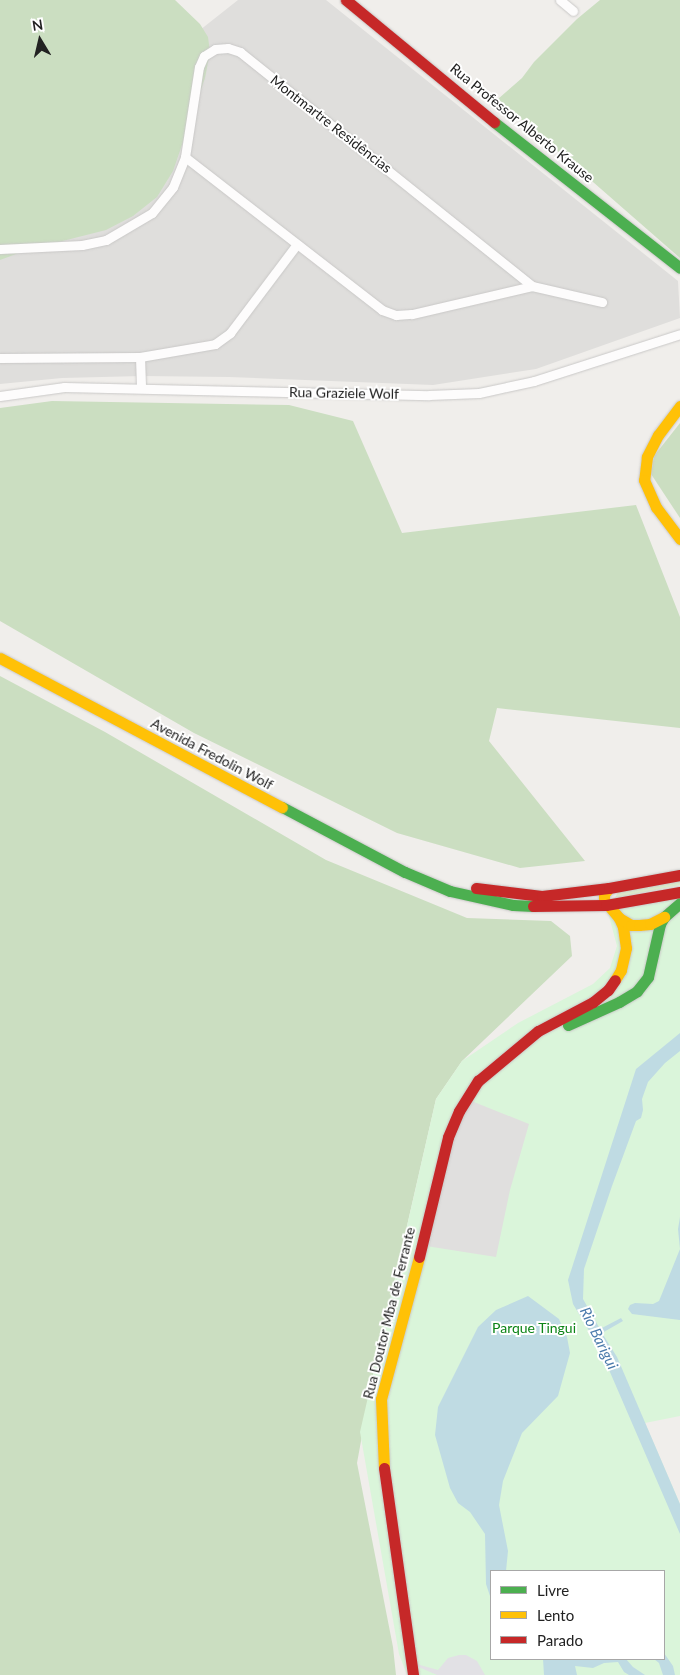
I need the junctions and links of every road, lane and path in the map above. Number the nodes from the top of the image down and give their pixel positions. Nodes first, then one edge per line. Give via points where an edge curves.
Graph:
1 (346, 0) edge
2 (560, 0) edge
3 (573, 11) dead end
4 (185, 157) junction
5 (297, 244) junction
6 (0, 249) edge
7 (680, 268) edge
8 (532, 286) junction
9 (602, 302) dead end
10 (680, 334) edge
11 (140, 357) junction
12 (0, 358) edge
13 (142, 388) junction
14 (0, 396) edge
15 (680, 406) edge
16 (680, 539) edge
17 (0, 658) edge
18 (680, 875) edge
19 (609, 888) junction
20 (680, 892) edge
21 (540, 901) junction
22 (680, 903) edge
23 (606, 905) junction
24 (664, 917) junction
25 (619, 918) junction
26 (520, 1046) junction
27 (413, 1675) edge

1 - 7 street, Rua Professor Alberto Krause
2 - 3 street
4 - 5 street, Montmartre Residências
4 - 6 street, Montmartre Residências via 173,187 152,213 106,240 82,245
4 - 8 street, Montmartre Residências via 199,66 204,56 215,49 228,48 240,52
5 - 8 street, Montmartre Residências via 382,310 396,315
5 - 11 street via 230,333 215,344
8 - 9 street, Montmartre Residências
10 - 13 street, Rua Graziele Wolf via 534,382 479,393 429,395
11 - 12 street
11 - 13 street
13 - 14 street, Rua Graziele Wolf via 64,388
15 - 16 street via 658,435 647,458 644,480 656,507
17 - 21 street, Avenida Fredolin Wolf via 412,874
18 - 19 street, Avenida Fredolin Wolf
19 - 21 street, Avenida Fredolin Wolf
19 - 23 street via 604,894
20 - 23 street, Avenida Fredolin Wolf
21 - 23 street, Avenida Fredolin Wolf
22 - 24 street
23 - 25 street
24 - 25 street via 639,925 631,925
24 - 26 street, Rua Doutor Mba de Ferrante via 648,977 637,991
25 - 26 street, Rua Doutor Mba de Ferrante via 626,948 621,970 608,990
26 - 27 street, Rua Doutor Mba de Ferrante via 478,1081 448,1138 381,1398 382,1456

